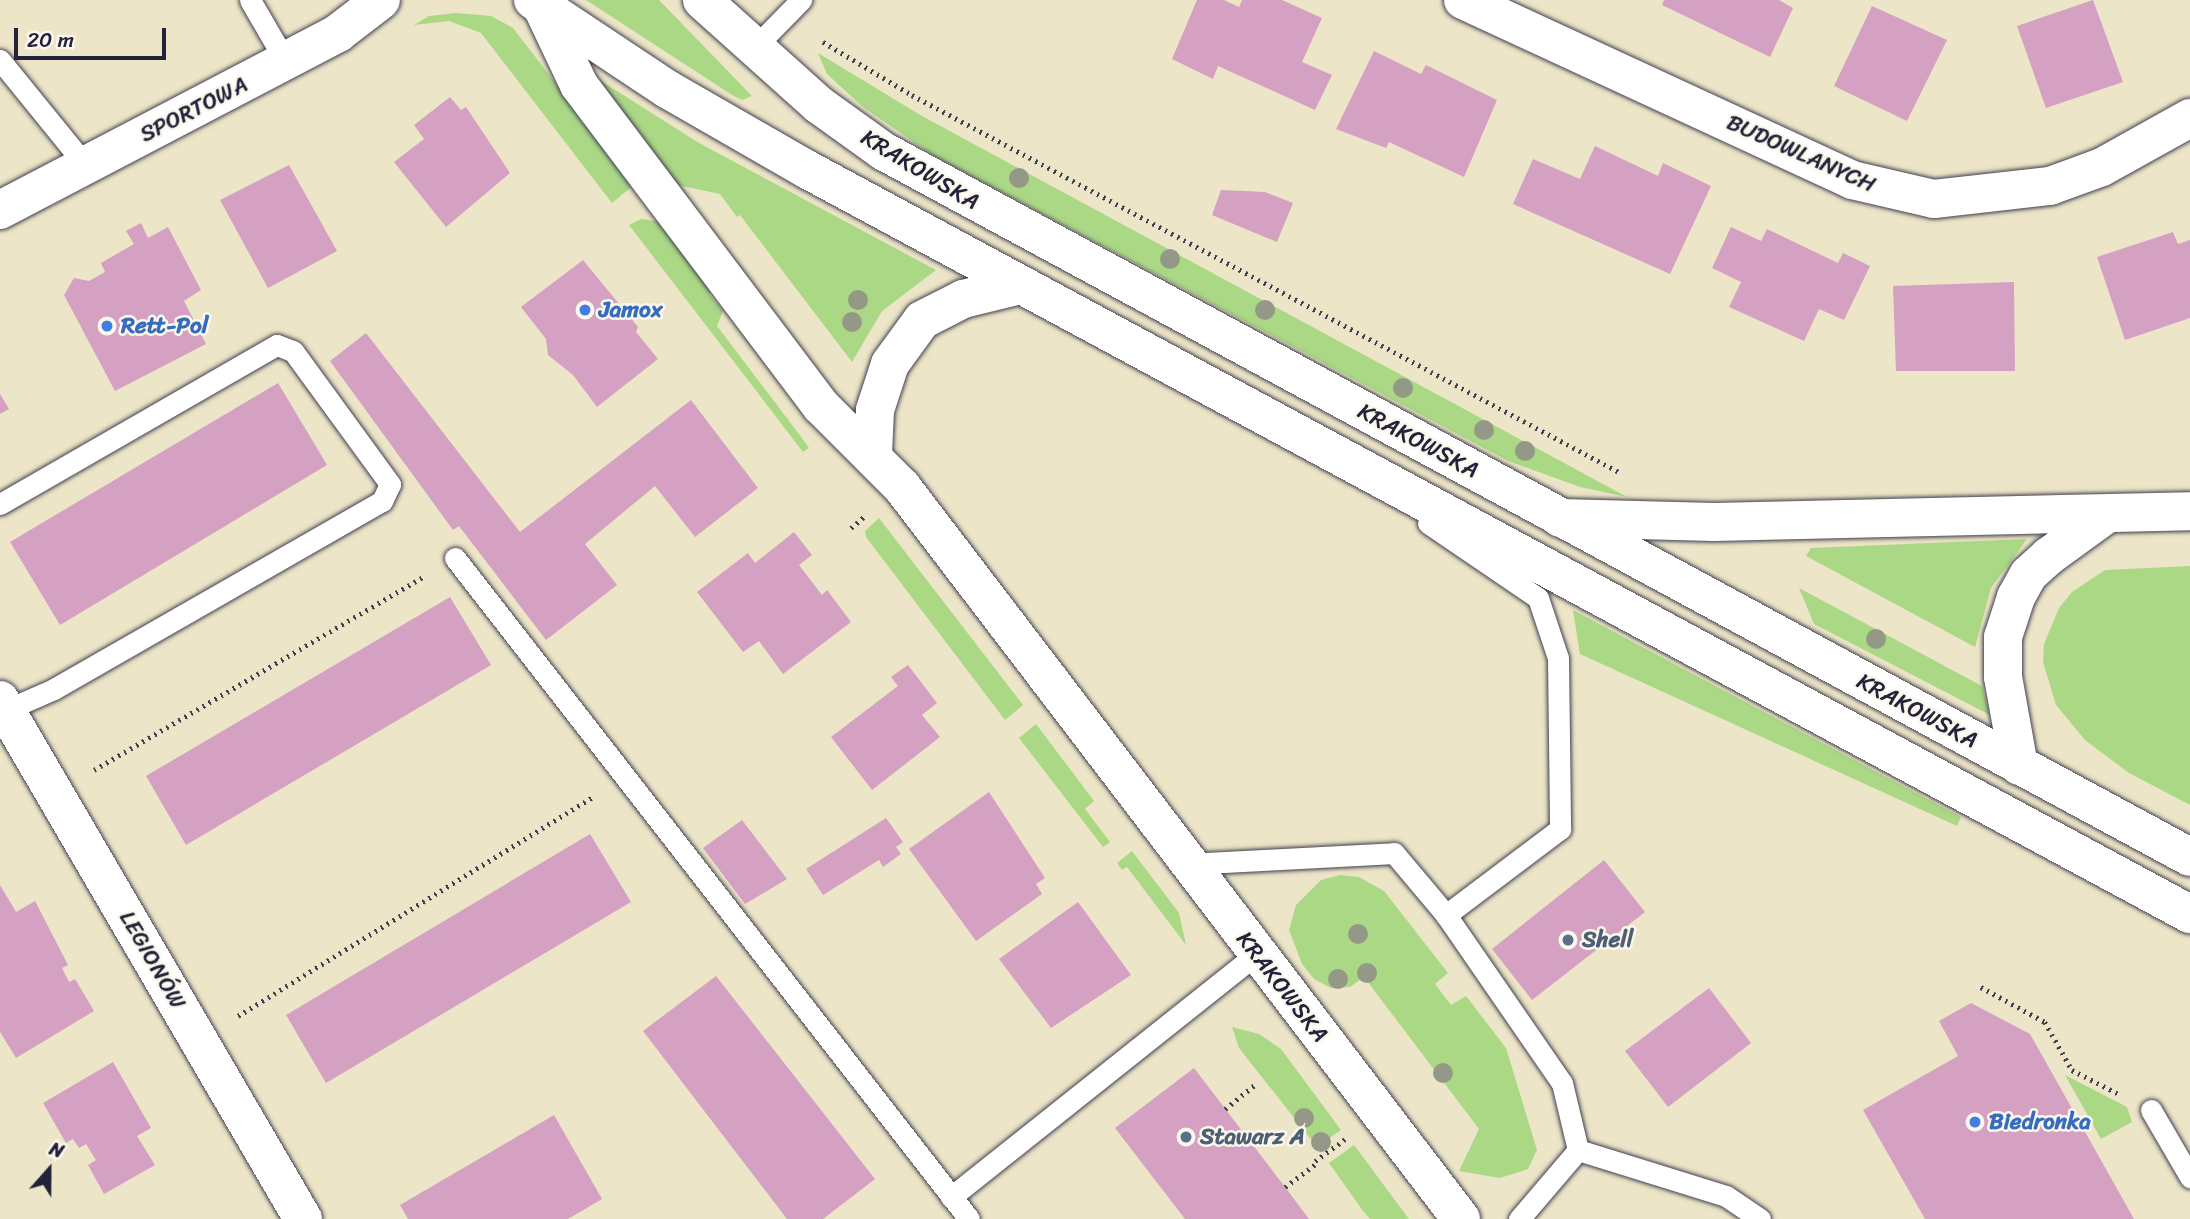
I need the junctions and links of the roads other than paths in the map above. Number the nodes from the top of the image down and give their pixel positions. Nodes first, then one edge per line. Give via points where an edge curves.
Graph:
1 (250, 0) edge
2 (381, 0) edge
3 (702, 0) edge
4 (1463, 0) edge
5 (537, 4) edge
6 (793, 7) edge
7 (753, 49) junction
8 (0, 60) edge
9 (286, 62) junction
10 (2190, 118) edge
11 (86, 166) junction
12 (0, 210) edge
13 (1021, 285) junction
14 (1308, 440) junction
15 (873, 454) junction
16 (0, 504) edge
17 (2190, 511) edge
18 (2104, 516) junction
19 (1560, 518) junction
20 (454, 558) road end
21 (3, 705) edge
22 (2019, 766) junction
23 (2176, 849) edge
24 (1187, 864) junction
25 (2190, 914) edge
26 (1446, 915) junction
27 (1257, 954) junction
28 (2151, 1110) road end
29 (1578, 1150) junction
30 (2190, 1177) edge
31 (951, 1197) junction
32 (303, 1219) edge
33 (969, 1219) edge
34 (1461, 1219) edge
35 (1519, 1219) edge
36 (1760, 1219) edge

1 - 9 lane
2 - 9 street, SPORTOWA via 351,26
3 - 7 street, KRAKOWSKA
4 - 10 street, BUDOWLANYCH via 1853,180 1922,197 2050,186 2102,167
5 - 13 street, KRAKOWSKA via 690,102
5 - 15 street, KRAKOWSKA via 579,85 821,406
6 - 7 lane
7 - 19 street, KRAKOWSKA via 819,105 895,158
8 - 11 lane
9 - 11 street, SPORTOWA
11 - 12 street, SPORTOWA
13 - 14 street, KRAKOWSKA
13 - 15 street via 963,299 922,320 890,363 875,410
14 - 25 street, KRAKOWSKA
14 - 26 lane via 1538,598 1558,658 1560,829
15 - 24 street, KRAKOWSKA
16 - 21 lane via 278,345 293,351 390,484 382,501 54,688
17 - 18 street
18 - 19 street via 1714,522
18 - 22 street via 2049,555 2029,574 2016,597 2003,637 2003,677
19 - 22 street, KRAKOWSKA
20 - 31 lane
21 - 32 street, LEGIONÓW
22 - 23 street, KRAKOWSKA
24 - 26 lane via 1394,853
24 - 27 street, KRAKOWSKA
26 - 29 lane via 1562,1083
27 - 31 lane
27 - 34 street, KRAKOWSKA
28 - 30 lane
29 - 35 lane
29 - 36 lane via 1726,1195
31 - 33 lane

